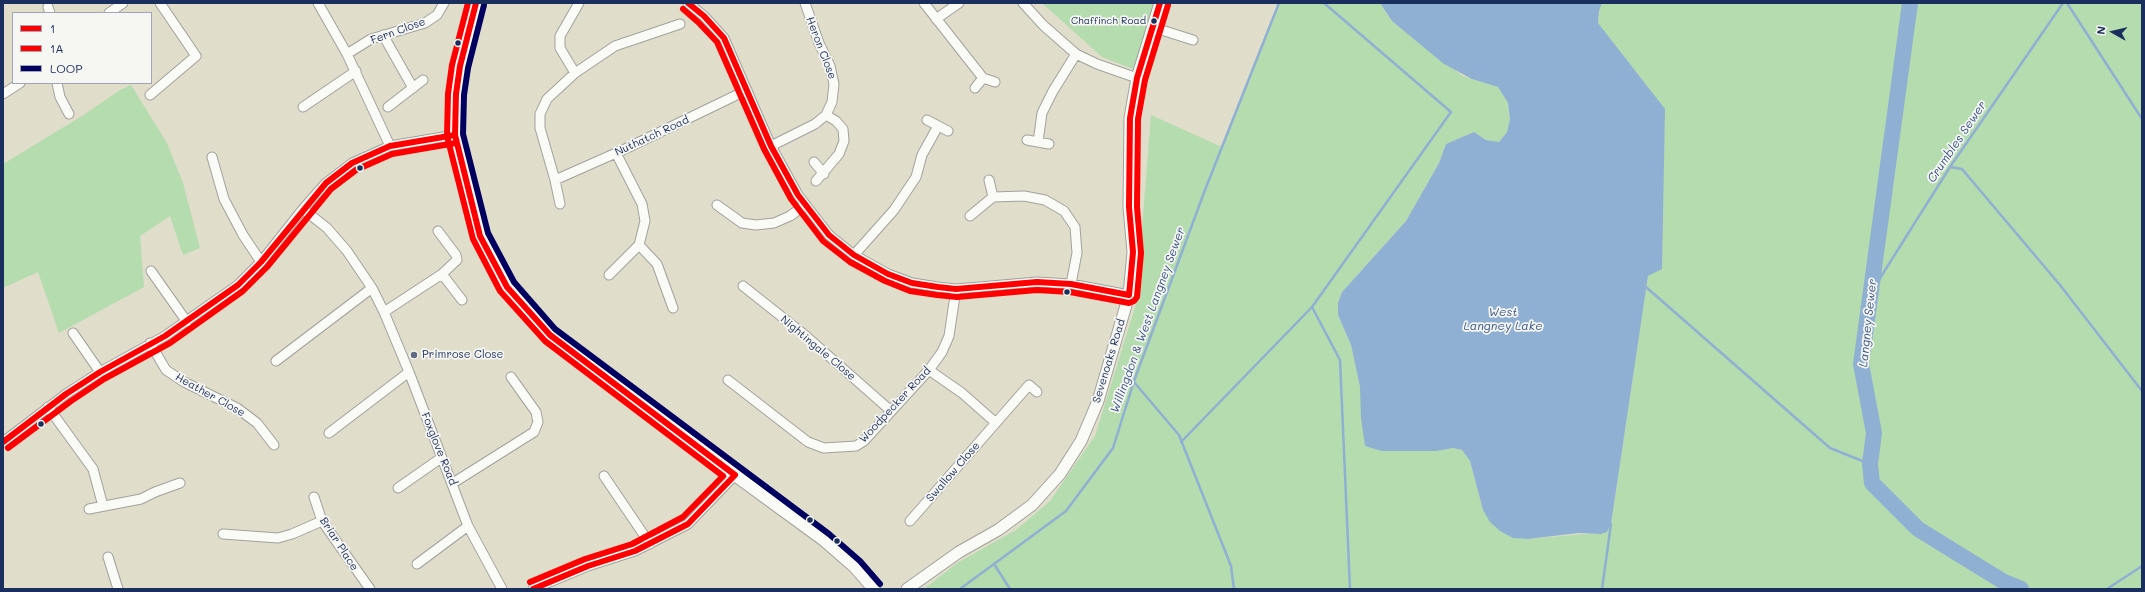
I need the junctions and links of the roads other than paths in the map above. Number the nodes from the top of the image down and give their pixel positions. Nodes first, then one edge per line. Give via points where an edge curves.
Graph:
1 (123, 3) edge
2 (160, 3) edge
3 (318, 3) edge
4 (444, 3) edge
5 (476, 3) edge
6 (579, 3) edge
7 (688, 3) edge
8 (805, 3) edge
9 (924, 3) edge
10 (959, 3) edge
11 (1023, 3) edge
12 (1160, 3) edge
13 (110, 12) edge
14 (936, 19) junction
15 (680, 24) dead end
16 (1152, 27) junction
17 (383, 35) junction
18 (1193, 40) dead end
19 (347, 54) junction
20 (1076, 54) junction
21 (356, 71) junction
22 (575, 73) junction
23 (982, 78) junction
24 (1136, 78) junction
25 (423, 80) dead end
26 (995, 82) dead end
27 (18, 84) edge
28 (59, 84) edge
29 (413, 88) junction
30 (975, 88) dead end
31 (747, 90) junction
32 (3, 94) edge
33 (150, 95) dead end
34 (304, 107) dead end
35 (388, 107) dead end
36 (69, 114) dead end
37 (826, 115) junction
38 (927, 120) dead end
39 (938, 126) junction
40 (948, 131) dead end
41 (455, 134) junction
42 (1027, 140) dead end
43 (1038, 142) junction
44 (1049, 144) dead end
45 (390, 146) junction
46 (771, 146) junction
47 (616, 153) junction
48 (212, 157) dead end
49 (814, 162) dead end
50 (824, 174) junction
51 (556, 180) junction
52 (989, 180) dead end
53 (816, 181) dead end
54 (993, 197) junction
55 (560, 204) dead end
56 (717, 205) dead end
57 (805, 205) junction
58 (303, 209) junction
59 (970, 216) dead end
60 (438, 231) dead end
61 (639, 246) junction
62 (854, 256) junction
63 (261, 262) junction
64 (151, 271) dead end
65 (442, 274) junction
66 (609, 276) dead end
67 (1071, 284) junction
68 (743, 286) dead end
69 (372, 288) junction
70 (956, 289) junction
71 (1128, 295) junction
72 (462, 300) dead end
73 (672, 308) dead end
74 (384, 312) junction
75 (187, 322) junction
76 (73, 333) dead end
77 (150, 343) junction
78 (276, 361) dead end
79 (929, 370) junction
80 (100, 372) junction
81 (409, 372) junction
82 (510, 378) dead end
83 (728, 380) dead end
84 (1037, 392) dead end
85 (48, 406) junction
86 (891, 411) junction
87 (996, 423) junction
88 (329, 433) dead end
89 (3, 442) edge
90 (274, 445) dead end
91 (441, 458) junction
92 (735, 475) junction
93 (604, 476) dead end
94 (180, 482) dead end
95 (453, 483) junction
96 (398, 488) dead end
97 (314, 497) dead end
98 (103, 506) junction
99 (89, 509) dead end
100 (322, 521) junction
101 (910, 521) dead end
102 (468, 526) junction
103 (223, 534) dead end
104 (650, 544) junction
105 (108, 557) dead end
106 (417, 564) dead end
107 (118, 589) edge
108 (370, 589) edge
109 (502, 589) edge
110 (533, 589) edge
111 (874, 589) edge
112 (907, 589) edge

1 - 13 street
2 - 33 street via 196,56
3 - 19 street
4 - 17 street, Fern Close via 437,15 425,23
5 - 41 main road via 460,66
6 - 22 street via 560,36 560,48
7 - 31 street via 724,38
8 - 37 street, Heron Close via 830,66 834,84 832,102
9 - 14 street
10 - 14 street
11 - 20 street via 1042,25
12 - 16 street, Sevenoaks Road
14 - 23 street
15 - 22 street via 615,46
16 - 18 street
16 - 24 street, Sevenoaks Road
17 - 19 street, Fern Close
17 - 29 street
19 - 21 street
20 - 24 street
20 - 43 street via 1042,113
21 - 34 street
21 - 45 street
22 - 51 street via 547,99 540,114 540,128
23 - 26 street
23 - 30 street
24 - 71 street, Sevenoaks Road via 1128,148 1133,252
25 - 29 street
27 - 32 street
28 - 36 street via 60,97
29 - 35 street
31 - 46 street
31 - 47 street, Nuthatch Road
37 - 46 street via 815,124
37 - 50 street via 843,129 844,141 839,154
38 - 39 street
39 - 40 street
39 - 62 street via 922,155 916,177 894,210
41 - 45 street
41 - 92 main road via 480,236 507,287 550,335
42 - 43 street
43 - 44 street
45 - 58 street via 352,164 326,183
46 - 57 street
47 - 51 street, Nuthatch Road
47 - 61 street via 642,204 645,221
48 - 63 street via 224,199
49 - 50 street
50 - 53 street
51 - 55 street
52 - 54 street
54 - 59 street
54 - 67 street via 1024,196 1045,200 1064,211 1075,227 1077,253
56 - 57 street via 742,223 756,225 774,223
57 - 62 street via 829,235
58 - 63 street
58 - 69 street, Foxglove Road via 328,228
60 - 65 street via 457,260
61 - 66 street
61 - 73 street via 657,264
62 - 70 street via 912,283
63 - 75 street via 238,285
64 - 75 street
65 - 72 street
65 - 74 street
67 - 70 street via 1037,282
67 - 71 street
68 - 86 street, Nightingale Close via 806,336
69 - 74 street, Foxglove Road
69 - 78 street
70 - 79 street, Woodpecker Road via 949,336
71 - 112 street, Sevenoaks Road via 1098,401 1081,441 1060,474 1032,505
74 - 81 street, Foxglove Road
75 - 77 street
76 - 80 street
77 - 80 street
77 - 90 street, Heather Close via 166,370 184,382 237,408 257,423
79 - 86 street, Woodpecker Road
79 - 87 street via 962,393
80 - 85 street
81 - 88 street
81 - 91 street, Foxglove Road
82 - 95 street via 536,412 538,422 534,432
83 - 86 street, Woodpecker Road via 808,442 824,448 856,446 864,441
84 - 87 street, Swallow Close via 1029,385
85 - 89 street
85 - 98 street via 93,469
87 - 101 street, Swallow Close
91 - 95 street, Foxglove Road
91 - 96 street
92 - 104 street via 688,524
92 - 111 main road via 824,540
93 - 104 street
94 - 98 street via 141,499
95 - 102 street, Foxglove Road
97 - 100 street, Briar Place
98 - 99 street
100 - 103 street via 278,538
100 - 108 street, Briar Place
102 - 106 street
102 - 109 street, Foxglove Road
104 - 110 street
105 - 107 street

